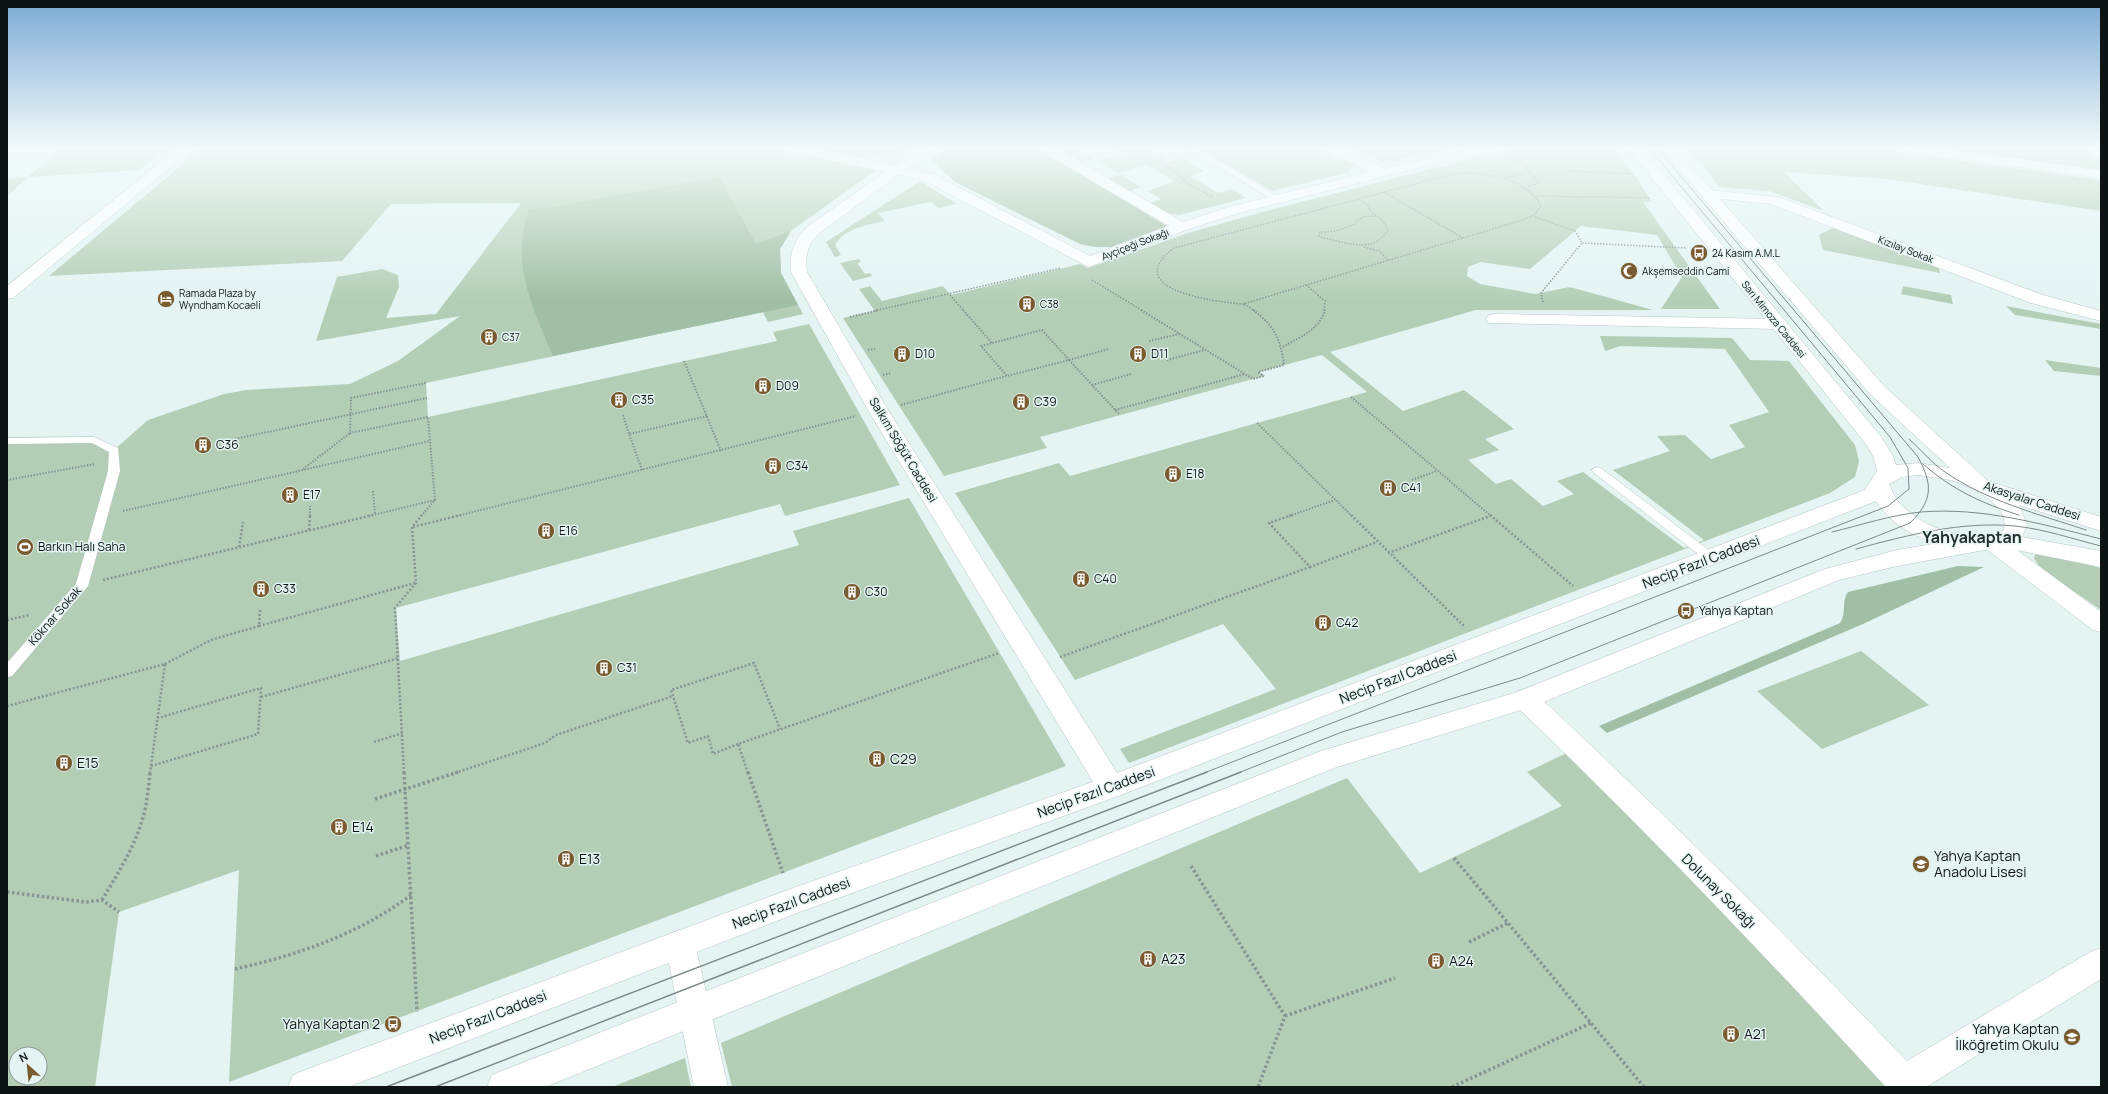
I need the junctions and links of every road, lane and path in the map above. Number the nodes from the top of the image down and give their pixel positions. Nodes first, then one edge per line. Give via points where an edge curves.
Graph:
1 (123, 199) edge
2 (855, 199) edge
3 (972, 199) edge
4 (1133, 199) edge
5 (1278, 199) edge
6 (1358, 199) joint
7 (1396, 199) edge
8 (1539, 199) edge
9 (1676, 199) edge
10 (1712, 199) edge
11 (1763, 199) edge
12 (1376, 216) junction
13 (1532, 216) junction
14 (1180, 227) junction
15 (1463, 238) junction
16 (1582, 243) junction
17 (1362, 246) junction
18 (1687, 248) dead end
19 (1388, 260) junction
20 (1089, 262) junction
21 (1089, 278) dead end
22 (1306, 285) junction
23 (1541, 293) dead end
24 (7, 294) edge
25 (950, 295) junction
26 (1243, 304) junction
27 (2101, 316) edge
28 (843, 318) dead end
29 (1495, 319) dead end
30 (1778, 324) junction
31 (1179, 334) junction
32 (1149, 341) dead end
33 (992, 343) junction
34 (1282, 347) junction
35 (1109, 349) dead end
36 (1206, 350) junction
37 (1068, 360) junction
38 (1167, 360) dead end
39 (684, 361) dead end
40 (1131, 374) dead end
41 (1245, 374) junction
42 (1007, 376) junction
43 (426, 383) dead end
44 (1092, 384) junction
45 (1351, 397) dead end
46 (427, 398) dead end
47 (899, 405) dead end
48 (1115, 410) junction
49 (350, 414) junction
50 (623, 415) dead end
51 (861, 415) dead end
52 (1120, 415) dead end
53 (707, 416) junction
54 (1257, 424) dead end
55 (350, 433) junction
56 (629, 434) junction
57 (235, 438) dead end
58 (7, 441) edge
59 (430, 441) junction
60 (721, 451) junction
61 (114, 461) junction
62 (301, 470) junction
63 (642, 470) junction
64 (1597, 470) dead end
65 (1437, 471) junction
66 (7, 480) edge
67 (1412, 480) dead end
68 (1882, 481) junction
69 (1982, 486) junction
70 (373, 491) dead end
71 (435, 500) junction
72 (1335, 500) junction
73 (310, 506) dead end
74 (375, 514) junction
75 (101, 516) junction
76 (1490, 516) junction
77 (243, 522) dead end
78 (2101, 524) edge
79 (412, 527) junction
80 (309, 530) junction
81 (1377, 542) junction
82 (1992, 543) junction
83 (239, 547) junction
84 (1388, 553) junction
85 (1711, 558) junction
86 (2101, 559) edge
87 (1310, 567) junction
88 (416, 583) junction
89 (82, 586) junction
90 (1578, 590) dead end
91 (260, 610) dead end
92 (2101, 624) edge
93 (259, 626) junction
94 (1469, 632) dead end
95 (999, 653) dead end
96 (1060, 657) dead end
97 (399, 658) junction
98 (166, 664) junction
99 (7, 672) edge
100 (673, 696) junction
101 (261, 697) junction
102 (1525, 699) junction
103 (7, 706) edge
104 (158, 718) junction
105 (780, 730) junction
106 (403, 733) junction
107 (374, 742) dead end
108 (738, 744) junction
109 (151, 766) junction
110 (1111, 787) junction
111 (407, 788) junction
112 (375, 799) dead end
113 (409, 845) junction
114 (376, 856) dead end
115 (1454, 858) dead end
116 (1191, 866) dead end
117 (783, 873) dead end
118 (7, 892) edge
119 (411, 894) junction
120 (102, 900) junction
121 (119, 912) dead end
122 (1508, 923) junction
123 (1469, 942) dead end
124 (680, 944) junction
125 (2101, 962) edge
126 (235, 969) dead end
127 (1395, 978) dead end
128 (417, 1012) dead end
129 (695, 1012) junction
130 (1285, 1016) junction
131 (1592, 1022) junction
132 (1907, 1084) edge
133 (305, 1087) edge
134 (504, 1087) edge
135 (711, 1087) edge
136 (1258, 1087) edge
137 (1452, 1087) edge
138 (1644, 1087) edge

1 - 24 street
2 - 110 street, Salkım Söğüt Caddesi via 804,238 798,254 799,272 878,410
3 - 20 street
4 - 14 street, Ayçiçeği Sokağı
5 - 14 street, Ayçiçeği Sokağı
6 - 12 path via 1366,202 1370,206 1369,210
6 - 26 path via 1174,248 1162,256 1158,266 1159,276 1167,285 1198,299
7 - 15 path
8 - 13 path via 1542,205
9 - 30 street, Sarı Mimoza Caddesi
10 - 69 street, Akasyalar Caddesi via 1878,391
11 - 27 street, Kızılay Sokak via 1817,215 2037,299
12 - 17 path via 1387,225 1388,230 1381,241
12 - 17 path via 1362,217 1353,225 1320,232 1319,236 1351,246
13 - 15 path
13 - 16 path via 1575,231
14 - 20 street, Ayçiçeği Sokağı
15 - 19 path
16 - 18 path
16 - 23 path
17 - 19 path via 1380,251
19 - 22 path
20 - 25 path
21 - 31 path
22 - 26 path
22 - 34 path via 1325,301 1326,312 1321,323
25 - 28 path
25 - 33 path
26 - 34 path via 1262,316 1277,332
29 - 30 street
30 - 68 street, Sarı Mimoza Caddesi via 1875,442 1887,471
31 - 32 path
31 - 36 path
33 - 37 path via 1042,330
33 - 42 path via 981,346
34 - 41 path via 1284,365 1258,372 1264,376 1253,379
35 - 37 path
36 - 38 path
36 - 41 path
37 - 42 path
37 - 44 path
39 - 53 path
40 - 44 path
41 - 48 path
42 - 47 path
43 - 49 path via 351,398
44 - 48 path
45 - 65 path
46 - 49 path
48 - 52 path
49 - 55 path
49 - 57 path
50 - 56 path
51 - 60 path
53 - 56 path
53 - 60 path
54 - 72 path
55 - 59 path via 428,417
55 - 62 path
56 - 63 path
58 - 61 lane via 94,440 114,450
59 - 62 path
59 - 71 path
60 - 63 path
61 - 66 path
61 - 75 lane, Köknar Sokak via 114,471
62 - 75 path
63 - 79 path
64 - 85 lane
65 - 67 path
65 - 76 path
68 - 69 street, Necip Fazıl Caddesi via 1891,472 1924,468 1964,477
68 - 82 street, Sarı Mimoza Caddesi via 1882,496 1888,506 1910,523 1943,538
68 - 85 street, Necip Fazıl Caddesi via 1872,495 1855,503
69 - 78 street, Akasyalar Caddesi
69 - 82 street via 2004,502 2014,514 2016,526 2012,536
70 - 74 path
71 - 74 path
71 - 79 path
72 - 81 path
72 - 87 path via 1268,523
73 - 80 path
74 - 80 path
75 - 89 lane, Köknar Sokak
76 - 84 path
76 - 90 path
77 - 83 path
79 - 88 path
80 - 83 path
81 - 84 path
81 - 87 path
82 - 86 street
82 - 92 street
82 - 102 street via 1897,558 1833,574
83 - 89 path
84 - 94 path
85 - 110 street, Necip Fazıl Caddesi
87 - 96 path
88 - 93 path
88 - 97 path via 395,608
89 - 99 lane, Köknar Sokak
91 - 93 path
93 - 98 path via 211,640
95 - 105 path
97 - 101 path
97 - 106 path
98 - 103 path
98 - 104 path
100 - 105 path via 671,690 754,663
100 - 108 path via 688,743 708,736 713,754
100 - 111 path via 556,735 546,743
101 - 104 path via 261,688
101 - 109 path via 258,734
102 - 129 street via 1330,760
102 - 132 street, Dolunay Sokağı via 1813,985
104 - 109 path
105 - 108 path
106 - 107 path
106 - 111 path
108 - 117 path
109 - 120 path via 141,827 130,852
110 - 124 street, Necip Fazıl Caddesi
111 - 112 path
111 - 113 path
113 - 114 path
113 - 119 path
115 - 122 path
116 - 130 path
118 - 120 path via 86,902
119 - 126 path via 385,914 351,931 282,958
119 - 128 path
120 - 121 path
122 - 123 path
122 - 131 path
124 - 129 street
124 - 133 street, Necip Fazıl Caddesi
125 - 132 street
127 - 130 path
129 - 134 street
129 - 135 street
130 - 136 path
131 - 137 path
131 - 138 path

